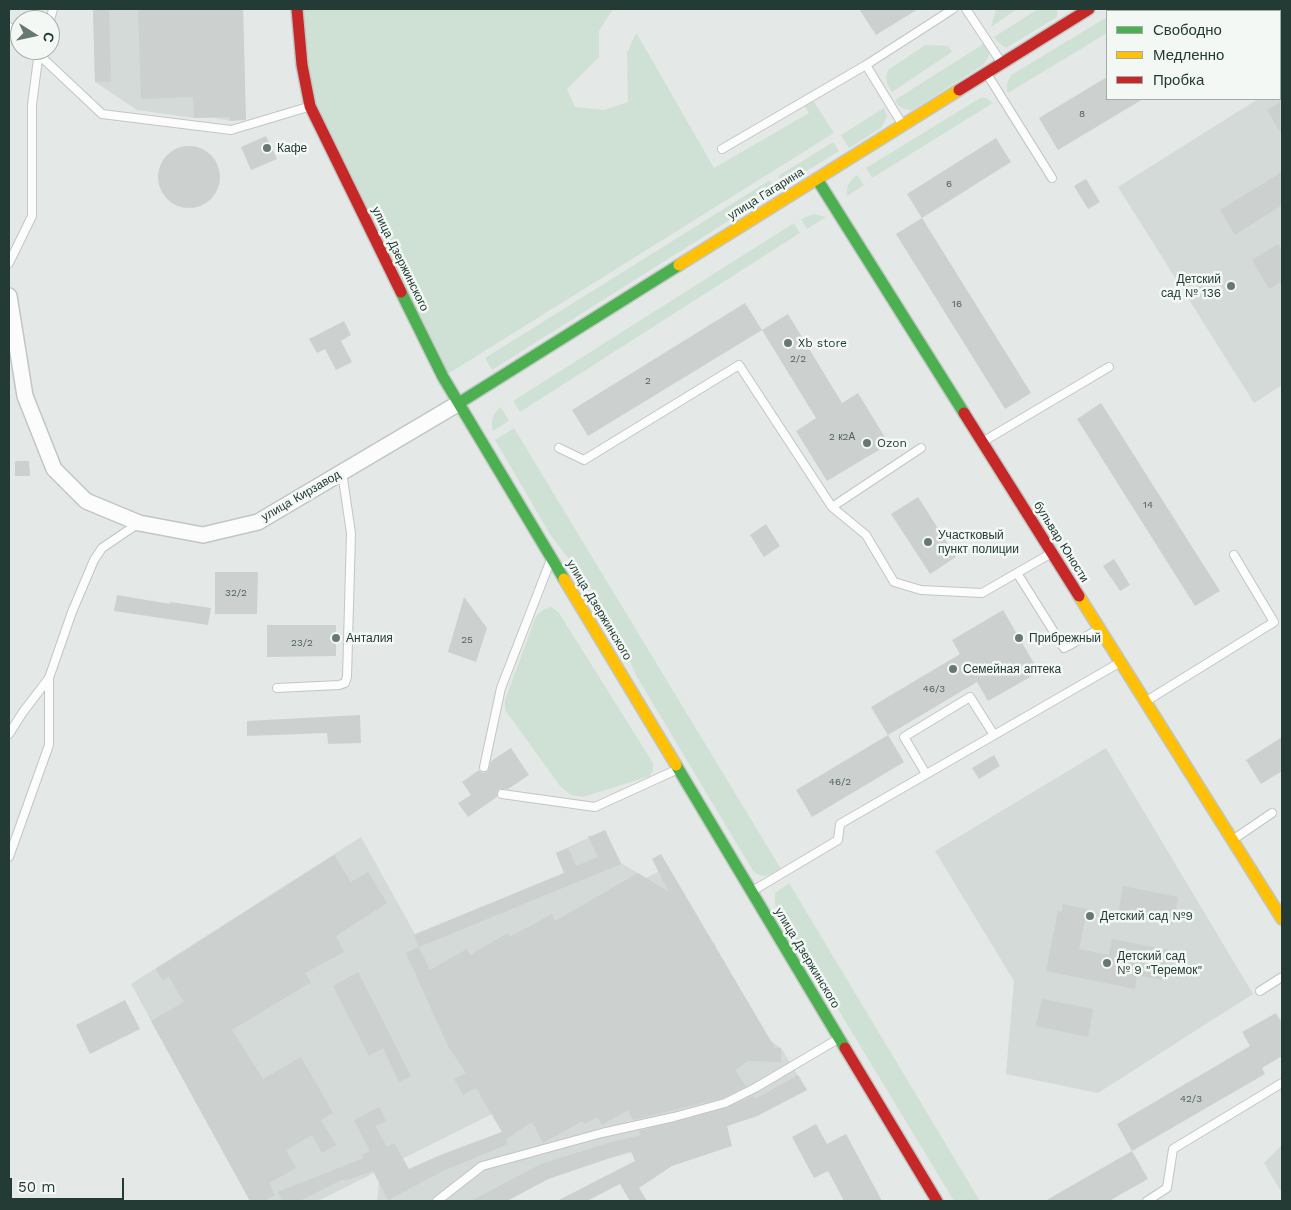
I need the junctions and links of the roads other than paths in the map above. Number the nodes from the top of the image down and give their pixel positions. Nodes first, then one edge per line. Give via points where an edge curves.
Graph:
1 (297, 9) edge
2 (953, 9) edge
3 (966, 9) edge
4 (1089, 9) edge
5 (36, 60) edge
6 (46, 60) edge
7 (1002, 63) junction
8 (866, 65) junction
9 (986, 73) junction
10 (310, 106) junction
11 (903, 125) junction
12 (722, 148) dead end
13 (1052, 178) dead end
14 (817, 179) junction
15 (9, 263) edge
16 (9, 296) edge
17 (1108, 367) dead end
18 (459, 403) junction
19 (983, 442) junction
20 (559, 448) dead end
21 (921, 448) dead end
22 (342, 472) junction
23 (832, 507) junction
24 (139, 523) junction
25 (1052, 553) junction
26 (1234, 555) dead end
27 (551, 558) junction
28 (1017, 573) junction
29 (1100, 629) junction
30 (1121, 662) junction
31 (48, 678) junction
32 (277, 688) dead end
33 (1146, 702) junction
34 (9, 734) edge
35 (994, 735) junction
36 (484, 767) dead end
37 (678, 769) junction
38 (926, 774) junction
39 (502, 794) dead end
40 (1272, 813) dead end
41 (1232, 840) junction
42 (9, 857) edge
43 (752, 892) junction
44 (1282, 919) edge
45 (1282, 977) edge
46 (1260, 991) dead end
47 (839, 1038) junction
48 (1282, 1083) edge
49 (437, 1201) edge
50 (937, 1201) edge
51 (1148, 1201) edge

1 - 10 street, улица Дзержинского
2 - 8 lane
3 - 7 lane
4 - 7 street, улица Гагарина via 1071,16
5 - 15 lane via 32,104 32,216
6 - 10 lane via 102,114 231,130
7 - 9 street, улица Гагарина
8 - 11 lane
8 - 12 lane
9 - 11 street, улица Гагарина
9 - 13 lane
10 - 18 street, улица Дзержинского via 443,377
11 - 14 street, улица Гагарина
14 - 18 street, улица Гагарина
14 - 19 street, бульвар Юности
16 - 24 street, улица Кирзавод via 25,396 54,469 86,501
17 - 19 lane
18 - 22 street, улица Кирзавод
18 - 27 street, улица Дзержинского
19 - 25 street, бульвар Юности
20 - 23 lane via 584,460 739,365
21 - 23 lane
22 - 24 street, улица Кирзавод via 258,522 203,535
22 - 32 lane via 351,533 347,677 345,683 338,685
23 - 28 lane via 866,535 894,582 905,587 982,593
24 - 31 lane via 102,548 94,560
25 - 28 lane
25 - 29 street, бульвар Юности
26 - 33 lane via 1274,622
27 - 36 lane via 500,688
27 - 37 street, улица Дзержинского
28 - 29 lane via 1064,648
29 - 30 street, бульвар Юности
30 - 33 street, бульвар Юности
30 - 35 lane
31 - 34 lane
31 - 42 lane via 49,745
33 - 41 street, бульвар Юности
35 - 38 lane
35 - 38 lane via 970,698 904,737
37 - 39 lane via 595,807
37 - 43 street, улица Дзержинского
38 - 43 lane via 840,824 838,840
40 - 41 lane
41 - 44 street, бульвар Юности
43 - 47 street, улица Дзержинского
45 - 46 lane
47 - 49 lane via 726,1102 482,1166
47 - 50 street, улица Дзержинского
48 - 51 lane via 1173,1149 1167,1188

